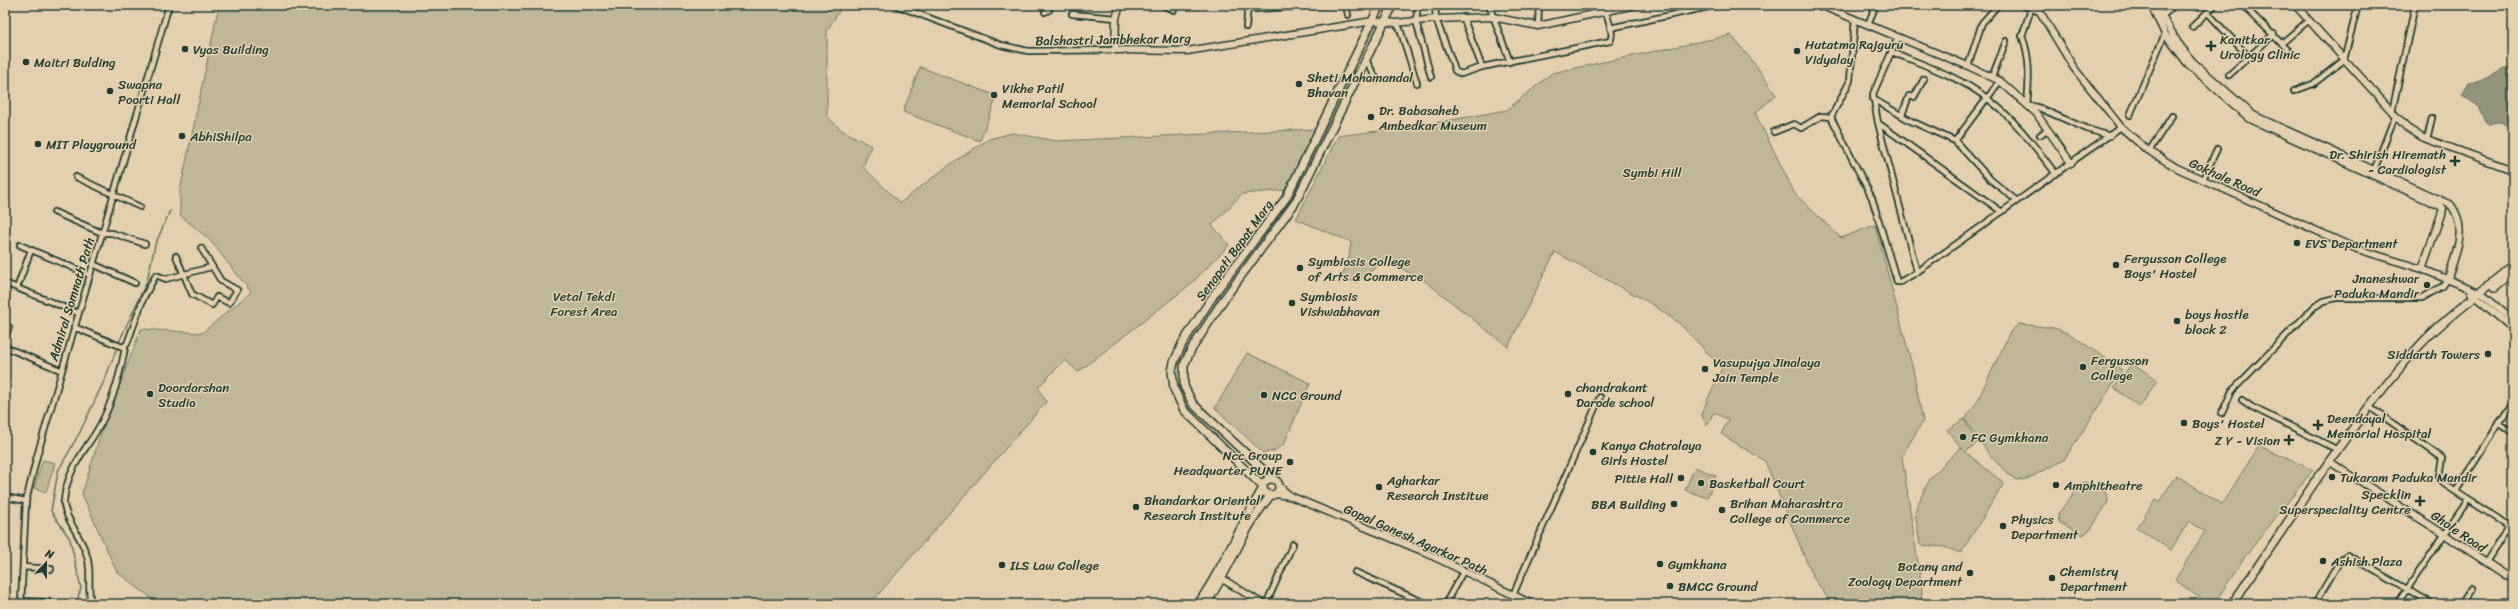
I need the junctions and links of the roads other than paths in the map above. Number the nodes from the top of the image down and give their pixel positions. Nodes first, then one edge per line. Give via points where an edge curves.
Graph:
1 (169, 5) edge
2 (895, 5) edge
3 (1050, 5) edge
4 (1120, 5) edge
5 (1162, 5) edge
6 (1249, 5) edge
7 (1325, 5) edge
8 (1346, 5) edge
9 (1380, 5) edge
10 (1393, 5) edge
11 (1418, 5) edge
12 (1435, 5) edge
13 (1488, 5) edge
14 (1539, 5) edge
15 (1635, 5) edge
16 (1717, 5) edge
17 (1820, 5) edge
18 (1876, 5) edge
19 (1998, 5) edge
20 (2021, 5) edge
21 (2038, 5) edge
22 (2150, 5) edge
23 (2156, 5) edge
24 (2175, 5) edge
25 (2215, 5) edge
26 (2295, 5) edge
27 (2358, 5) edge
28 (2415, 5) edge
29 (2246, 6) edge
30 (1605, 8) edge
31 (2031, 9) junction
32 (1174, 10) dead end
33 (1045, 12) dead end
34 (2040, 12) junction
35 (2207, 12) junction
36 (1072, 14) dead end
37 (1348, 14) dead end
38 (1463, 17) junction
39 (1493, 17) junction
40 (1116, 18) junction
41 (2160, 18) junction
42 (1436, 19) junction
43 (1855, 19) junction
44 (2309, 20) junction
45 (1373, 21) junction
46 (1385, 21) junction
47 (1416, 21) junction
48 (1396, 23) junction
49 (1868, 24) junction
50 (1538, 26) junction
51 (1246, 27) dead end
52 (2192, 27) dead end
53 (1610, 28) junction
54 (2165, 34) junction
55 (2274, 34) junction
56 (1898, 37) junction
57 (2006, 41) dead end
58 (2282, 44) junction
59 (1115, 50) junction
60 (2288, 50) dead end
61 (1892, 52) junction
62 (2248, 56) junction
63 (1366, 60) junction
64 (2344, 60) junction
65 (1510, 62) junction
66 (1968, 66) junction
67 (1482, 67) junction
68 (2229, 75) dead end
69 (1431, 77) dead end
70 (1992, 77) junction
71 (1924, 79) dead end
72 (1377, 80) dead end
73 (2000, 81) junction
74 (2211, 82) junction
75 (1417, 83) dead end
76 (2294, 91) dead end
77 (1987, 98) junction
78 (1873, 99) junction
79 (2027, 105) junction
80 (2393, 114) junction
81 (1902, 115) junction
82 (2130, 115) dead end
83 (1830, 116) junction
84 (2172, 116) dead end
85 (2432, 118) dead end
86 (1878, 123) junction
87 (2121, 127) junction
88 (2047, 130) junction
89 (1774, 132) dead end
90 (2040, 135) dead end
91 (2110, 136) junction
92 (2427, 139) junction
93 (1955, 141) junction
94 (2217, 149) dead end
95 (2149, 151) junction
96 (2071, 163) junction
97 (2513, 170) edge
98 (2374, 173) junction
99 (2056, 174) junction
100 (76, 177) dead end
101 (2202, 179) junction
102 (114, 193) junction
103 (2017, 201) junction
104 (140, 207) dead end
105 (54, 212) dead end
106 (2002, 212) junction
107 (102, 233) junction
108 (145, 244) dead end
109 (20, 245) dead end
110 (201, 248) dead end
111 (31, 250) junction
112 (176, 256) dead end
113 (93, 264) junction
114 (2513, 265) edge
115 (211, 267) junction
116 (2422, 269) junction
117 (1917, 272) junction
118 (2513, 272) edge
119 (90, 274) junction
120 (184, 275) junction
121 (2448, 278) junction
122 (5, 283) edge
123 (135, 283) dead end
124 (17, 288) junction
125 (2478, 295) junction
126 (78, 313) junction
127 (2513, 322) edge
128 (5, 325) edge
129 (74, 327) junction
130 (2513, 329) edge
131 (5, 337) edge
132 (123, 345) junction
133 (5, 347) edge
134 (60, 370) junction
135 (1600, 398) dead end
136 (2242, 400) dead end
137 (2513, 402) edge
138 (2371, 408) junction
139 (2222, 413) dead end
140 (2499, 423) junction
141 (2513, 433) edge
142 (2338, 450) junction
143 (2330, 462) junction
144 (1273, 479) junction
145 (1279, 486) junction
146 (1263, 487) junction
147 (2456, 492) junction
148 (1273, 494) junction
149 (1290, 496) junction
150 (5, 497) edge
151 (2468, 500) junction
152 (26, 501) junction
153 (2513, 520) edge
154 (2509, 526) junction
155 (2444, 534) junction
156 (1293, 544) dead end
157 (2486, 562) junction
158 (23, 567) junction
159 (51, 569) dead end
160 (1464, 570) junction
161 (1354, 572) dead end
162 (1219, 577) junction
163 (2513, 580) edge
164 (2407, 587) junction
165 (2472, 588) dead end
166 (1514, 595) junction
167 (21, 602) edge
168 (48, 602) dead end
169 (91, 604) edge
170 (1198, 604) edge
171 (1206, 604) edge
172 (1265, 604) edge
173 (1427, 604) edge
174 (1445, 604) edge
175 (1512, 604) edge
176 (1532, 604) edge
177 (2232, 604) edge
178 (2314, 604) edge
179 (2397, 604) edge
180 (2433, 604) edge
181 (2461, 604) edge

1 - 102 street, Admiral Somnath Path
2 - 59 street, Balshastri Jambhekar Marg via 1001,45 1028,51
3 - 33 street via 1049,10
4 - 40 street
5 - 32 street
6 - 7 street via 1255,10
6 - 51 street
8 - 37 street
9 - 45 main road, Senapati Bapat Marg
10 - 46 main road, Senapati Bapat Marg
11 - 47 street
12 - 42 street
13 - 39 street
14 - 50 street
15 - 30 street
16 - 53 street
17 - 43 street
18 - 49 street
19 - 66 street via 1982,23
20 - 31 street
21 - 34 street, Gokhale Road
22 - 41 street
23 - 41 street
24 - 41 street
25 - 35 street
26 - 44 street
27 - 64 street
28 - 80 street
29 - 55 street
30 - 50 street
30 - 53 street
31 - 34 street
31 - 79 street via 2022,36 2026,46 2029,77
34 - 87 street, Gokhale Road via 2074,68
35 - 52 street
35 - 62 street
36 - 40 street
38 - 39 street, Balshastri Jambhekar Marg
38 - 42 street, Balshastri Jambhekar Marg
38 - 67 street
39 - 50 street, Balshastri Jambhekar Marg
39 - 65 street
40 - 59 street
41 - 54 street
41 - 74 street
42 - 47 street, Balshastri Jambhekar Marg
42 - 67 street via 1456,71 1461,74
43 - 49 street
43 - 83 street via 1850,81
44 - 58 street
44 - 64 street
45 - 46 street, Balshastri Jambhekar Marg
45 - 59 street, Balshastri Jambhekar Marg via 1187,51
45 - 146 main road, Senapati Bapat Marg via 1282,204 1215,293 1182,344 1174,362 1174,389 1184,410 1196,425
46 - 48 street, Balshastri Jambhekar Marg
46 - 63 main road, Senapati Bapat Marg
47 - 48 street, Balshastri Jambhekar Marg
47 - 69 street
48 - 75 street
49 - 56 street
53 - 65 street via 1610,41
54 - 74 street via 2188,64
54 - 82 street
55 - 58 street
55 - 62 street
56 - 61 street
56 - 66 street
57 - 70 street
58 - 60 street
61 - 77 street via 1941,72
61 - 78 street via 1872,94
62 - 68 street
63 - 72 street
63 - 144 main road, Senapati Bapat Marg via 1314,169 1288,215 1224,299 1191,350 1183,372 1188,396 1198,411
64 - 76 street via 2313,84
64 - 80 street
65 - 67 street
66 - 70 street
70 - 73 street
71 - 81 street via 1914,97 1908,96
73 - 77 street
73 - 79 street
74 - 98 street via 2252,115
77 - 93 street
77 - 99 street via 2028,137
78 - 81 street
78 - 86 street
79 - 88 street
79 - 91 street
80 - 92 street via 2407,128
80 - 98 street
81 - 93 street
83 - 89 street via 1821,116 1800,128 1794,124
83 - 117 street via 1872,198 1894,279 1900,282
84 - 95 street
85 - 92 street
86 - 106 street
86 - 117 street
87 - 91 street
87 - 95 street, Gokhale Road
88 - 90 street
88 - 96 street
91 - 96 street
92 - 97 street
93 - 103 street via 1991,180
94 - 101 street
95 - 101 street, Gokhale Road
96 - 99 street
98 - 116 street via 2436,202 2443,209
98 - 121 street via 2445,200 2457,213 2460,241
99 - 103 street
100 - 102 street
101 - 116 street, Gokhale Road via 2357,249
102 - 104 street
102 - 107 street, Admiral Somnath Path
103 - 106 street
105 - 107 street
106 - 117 street
107 - 108 street via 112,233
107 - 113 street, Admiral Somnath Path
109 - 111 street
110 - 115 street
111 - 119 street
111 - 124 street
112 - 120 street
113 - 119 street, Admiral Somnath Path
113 - 123 street
114 - 125 main road
115 - 120 street
115 - 120 street via 221,280 236,290 229,303 217,297 212,305 192,294
116 - 121 street, Gokhale Road
118 - 125 main road via 2487,294
119 - 126 street, Admiral Somnath Path
120 - 132 street via 166,279 156,275 142,303 127,344
121 - 125 street, Gokhale Road
121 - 139 street via 2443,286 2422,298 2336,298 2324,301 2314,307 2232,391
122 - 124 street
124 - 126 street
125 - 127 street
125 - 130 street
125 - 138 main road via 2422,343
126 - 129 street, Admiral Somnath Path
128 - 131 street via 9,327
129 - 132 street
129 - 134 street, Admiral Somnath Path
132 - 169 street via 125,349 115,388 97,431 73,465 64,502 88,557 88,591
133 - 134 street
134 - 152 street, Admiral Somnath Path
135 - 166 street
136 - 142 street
137 - 140 street
138 - 142 main road
138 - 147 street via 2438,454 2443,464 2440,476 2444,484
140 - 141 street
140 - 147 street
142 - 143 main road
143 - 155 street, Ghole Road
143 - 177 main road
144 - 145 main road, Senapati Bapat Marg
144 - 146 main road via 1267,480
145 - 148 main road
145 - 149 street, Gopal Ganesh Agarkar Path
146 - 148 main road, Senapati Bapat Marg
146 - 162 main road via 1238,530
147 - 151 street
148 - 149 street, Gopal Ganesh Agarkar Path
148 - 162 main road via 1257,511
149 - 160 street, Gopal Ganesh Agarkar Path
150 - 152 street
151 - 154 street
151 - 155 street
152 - 158 street, Admiral Somnath Path
153 - 154 street
154 - 157 street
155 - 157 street, Ghole Road
155 - 164 street
156 - 172 street
157 - 163 street, Ghole Road
158 - 159 street
158 - 167 street, Admiral Somnath Path
160 - 166 street, Gopal Ganesh Agarkar Path
160 - 174 street
161 - 173 street
162 - 170 main road
162 - 171 main road
162 - 172 street
164 - 178 street via 2347,555 2341,559
164 - 179 street
164 - 180 street
165 - 181 street
166 - 175 street
166 - 176 street, Gopal Ganesh Agarkar Path
167 - 168 street

